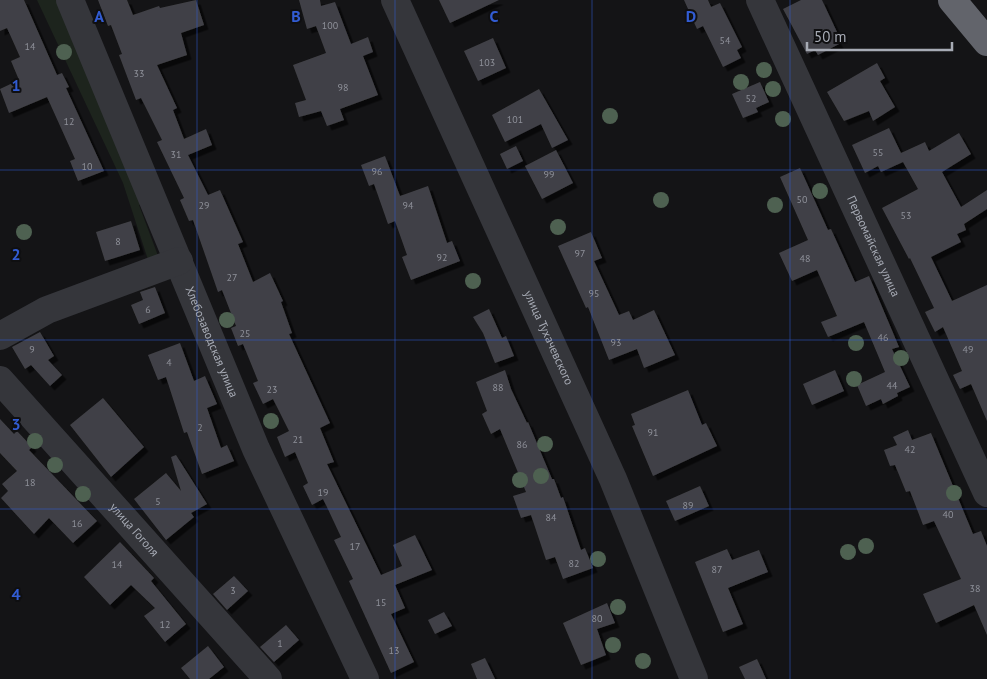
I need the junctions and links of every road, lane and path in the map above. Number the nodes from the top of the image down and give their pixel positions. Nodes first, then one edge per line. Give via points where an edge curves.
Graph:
1 (70, 0) edge
2 (395, 0) edge
3 (760, 0) edge
4 (952, 0) edge
5 (987, 42) edge
6 (179, 261) junction
7 (0, 336) edge
8 (0, 380) edge
9 (987, 493) edge
10 (268, 679) edge
11 (365, 679) edge
12 (694, 679) edge

1 - 6 street, Хлебозаводская улица
2 - 12 street, улица Тухачевского via 613,479
3 - 9 street, Первомайская улица
4 - 5 highway
6 - 7 street via 47,310
6 - 11 street, Хлебозаводская улица via 256,448
8 - 10 street, улица Гоголя

